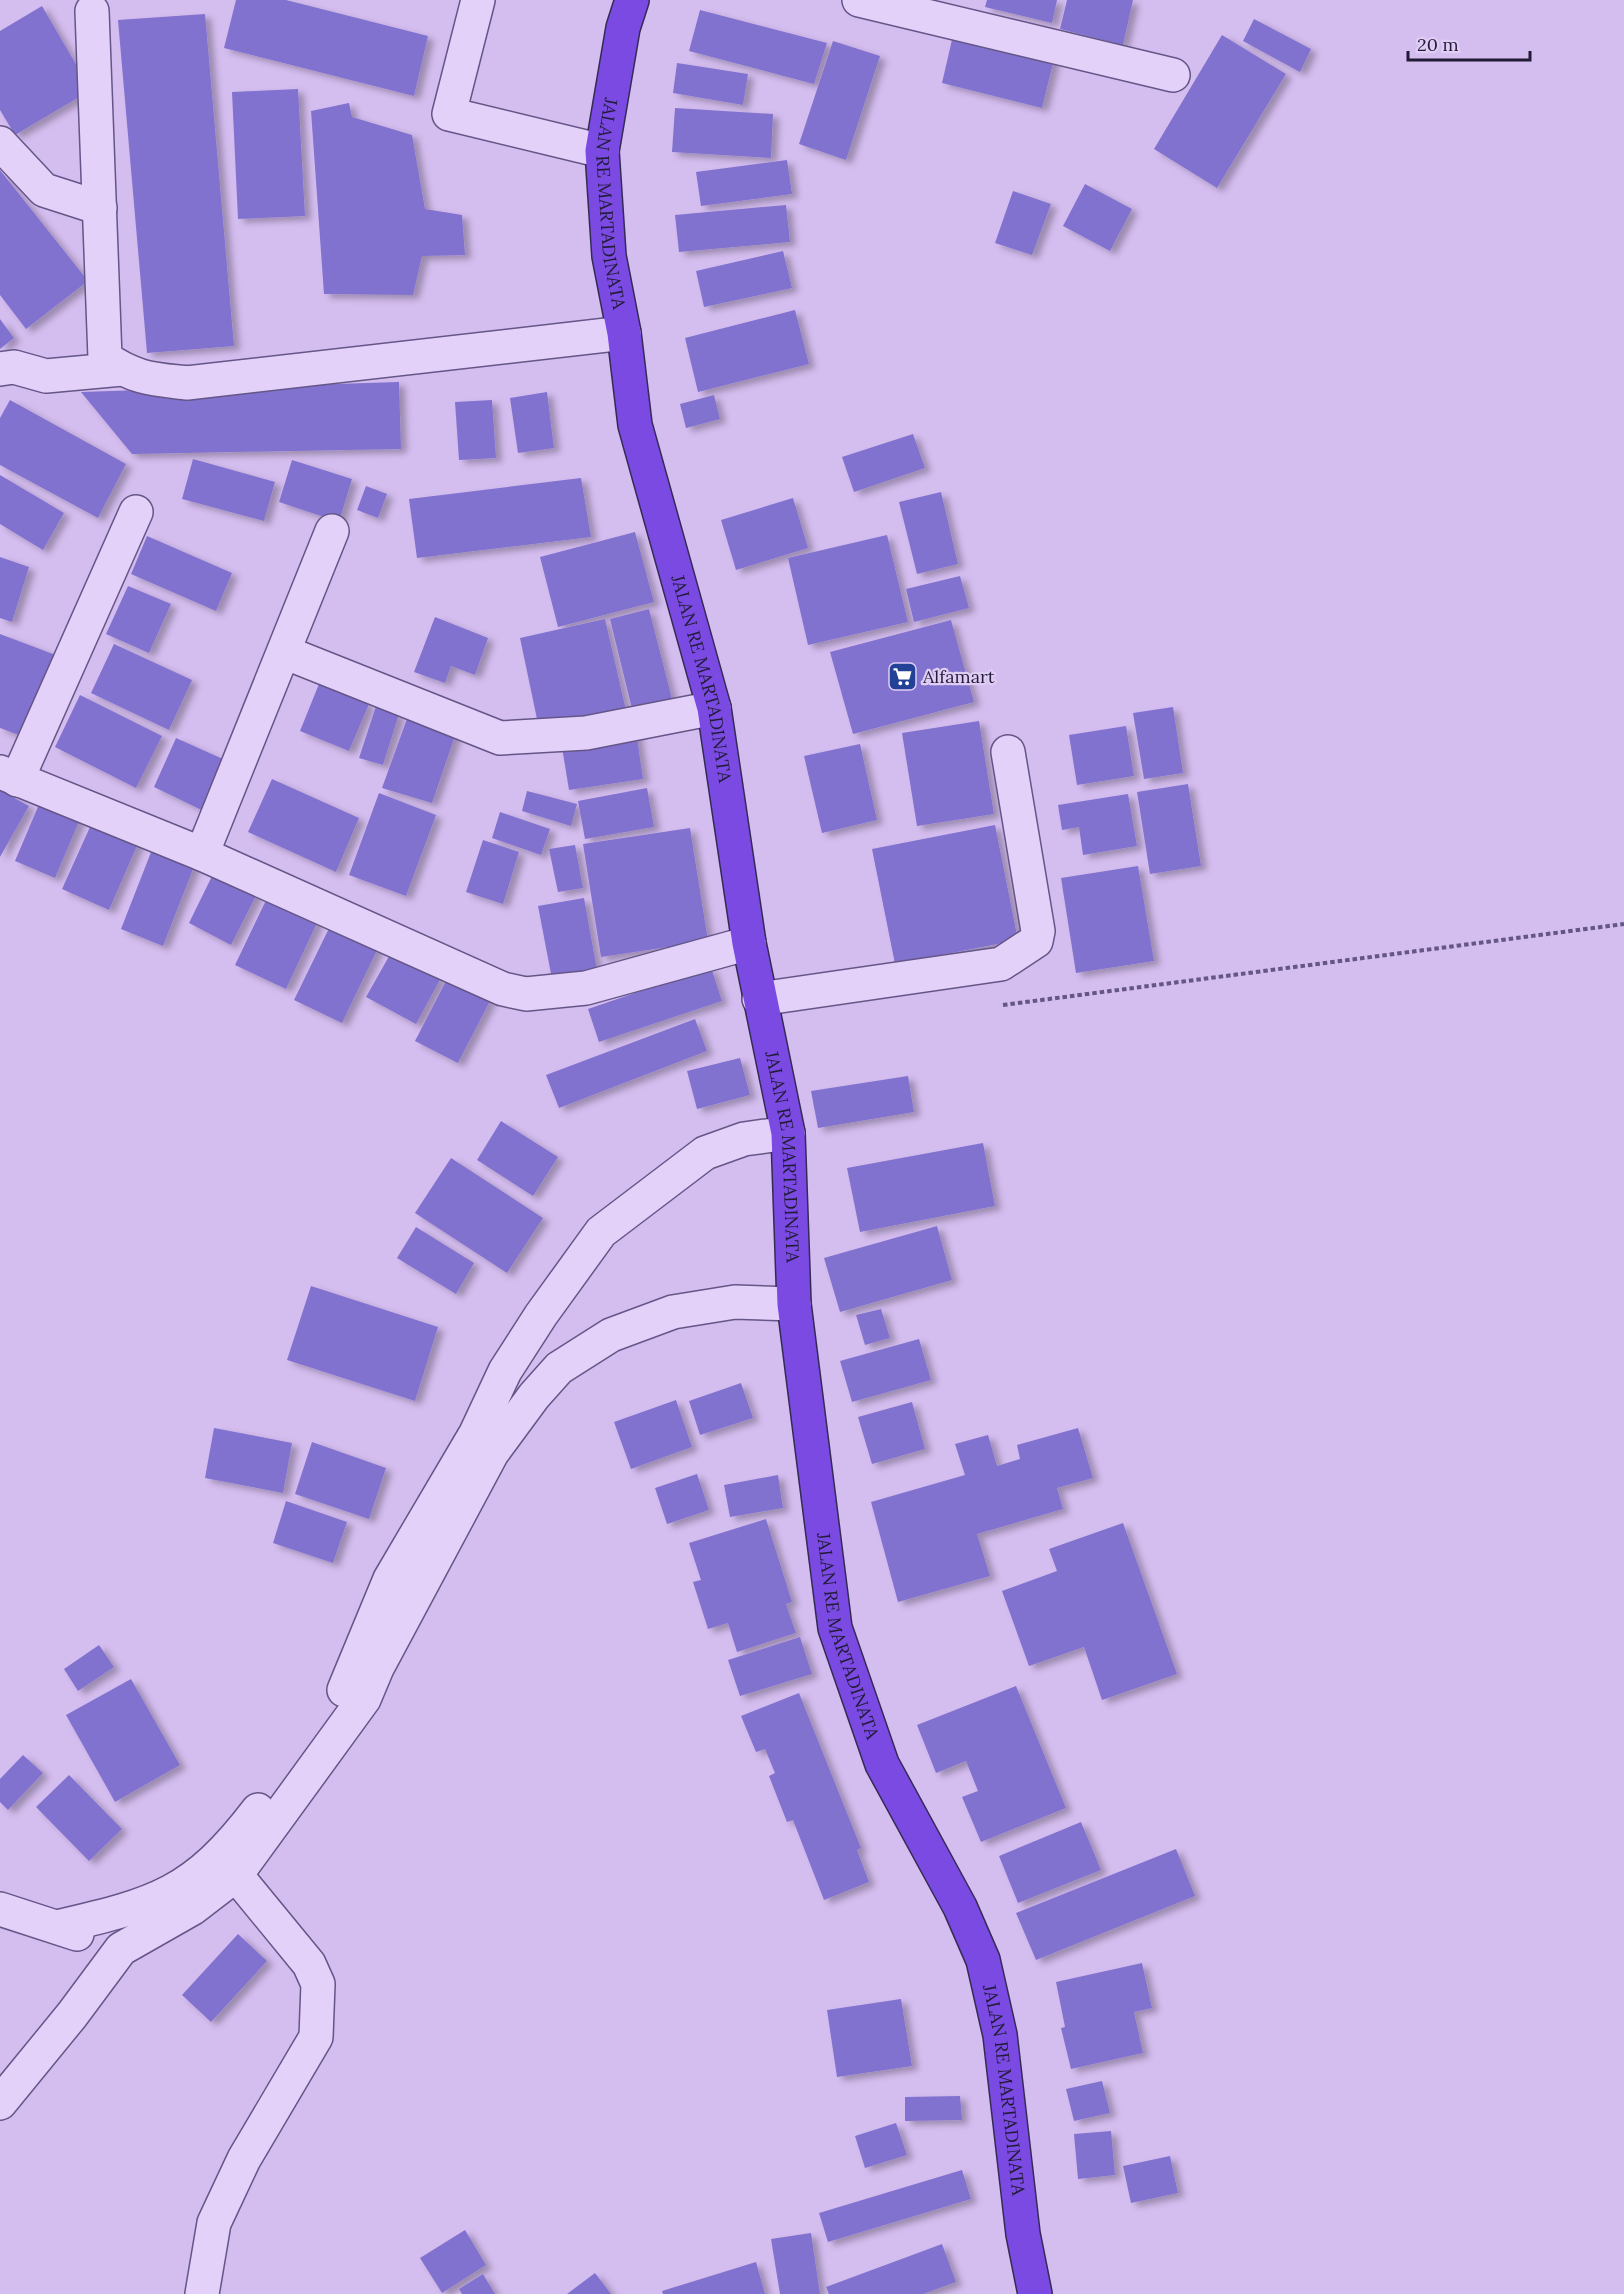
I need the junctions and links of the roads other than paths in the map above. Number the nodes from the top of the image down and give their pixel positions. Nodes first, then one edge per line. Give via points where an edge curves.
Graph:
1 (478, 0) edge
2 (632, 0) edge
3 (859, 0) edge
4 (92, 11) dead end
5 (1173, 75) dead end
6 (0, 143) edge
7 (602, 151) junction
8 (100, 208) junction
9 (624, 333) junction
10 (0, 369) edge
11 (122, 369) junction
12 (136, 512) dead end
13 (332, 531) dead end
14 (284, 652) junction
15 (714, 708) junction
16 (1008, 752) dead end
17 (9, 776) edge
18 (202, 854) junction
19 (749, 943) junction
20 (759, 999) junction
21 (788, 1133) junction
22 (794, 1304) junction
23 (505, 1371) junction
24 (534, 1396) junction
25 (356, 1692) junction
26 (236, 1875) junction
27 (0, 1909) edge
28 (124, 1912) junction
29 (57, 1927) junction
30 (122, 1949) junction
31 (0, 2103) edge
32 (202, 2294) edge
33 (1035, 2294) edge

1 - 7 street via 449,114
2 - 7 highway, JALAN RE MARTADINATA via 623,28
3 - 5 street
4 - 8 street
6 - 8 street via 44,190
7 - 9 highway, JALAN RE MARTADINATA via 609,256
8 - 11 street via 105,358
9 - 11 street via 187,383 140,377
9 - 15 highway, JALAN RE MARTADINATA via 635,425
10 - 11 street via 14,367 46,376
12 - 17 street
13 - 14 street
14 - 15 street via 500,738 586,733
14 - 18 street
15 - 19 highway, JALAN RE MARTADINATA
16 - 20 street via 1038,931 1036,941 1001,964
17 - 18 street
18 - 19 street via 502,989 526,994 586,988
19 - 20 highway, JALAN RE MARTADINATA
20 - 21 highway, JALAN RE MARTADINATA
21 - 22 highway, JALAN RE MARTADINATA
21 - 23 street via 744,1139 705,1153 601,1232
22 - 24 street via 735,1302 673,1312 610,1335 559,1368
22 - 33 highway, JALAN RE MARTADINATA via 835,1628 882,1764 960,1907 983,1960 1000,2035 1023,2234
23 - 24 street
23 - 25 street via 476,1433 390,1579
24 - 25 street via 492,1453 377,1668
25 - 26 street
25 - 28 street via 315,1735 237,1837 197,1877 168,1895
26 - 30 street via 193,1908
26 - 32 street via 309,1964 318,1984 317,2028 316,2037 244,2159 214,2223
27 - 29 street
28 - 29 street
28 - 30 street
29 - 30 street
30 - 31 street

